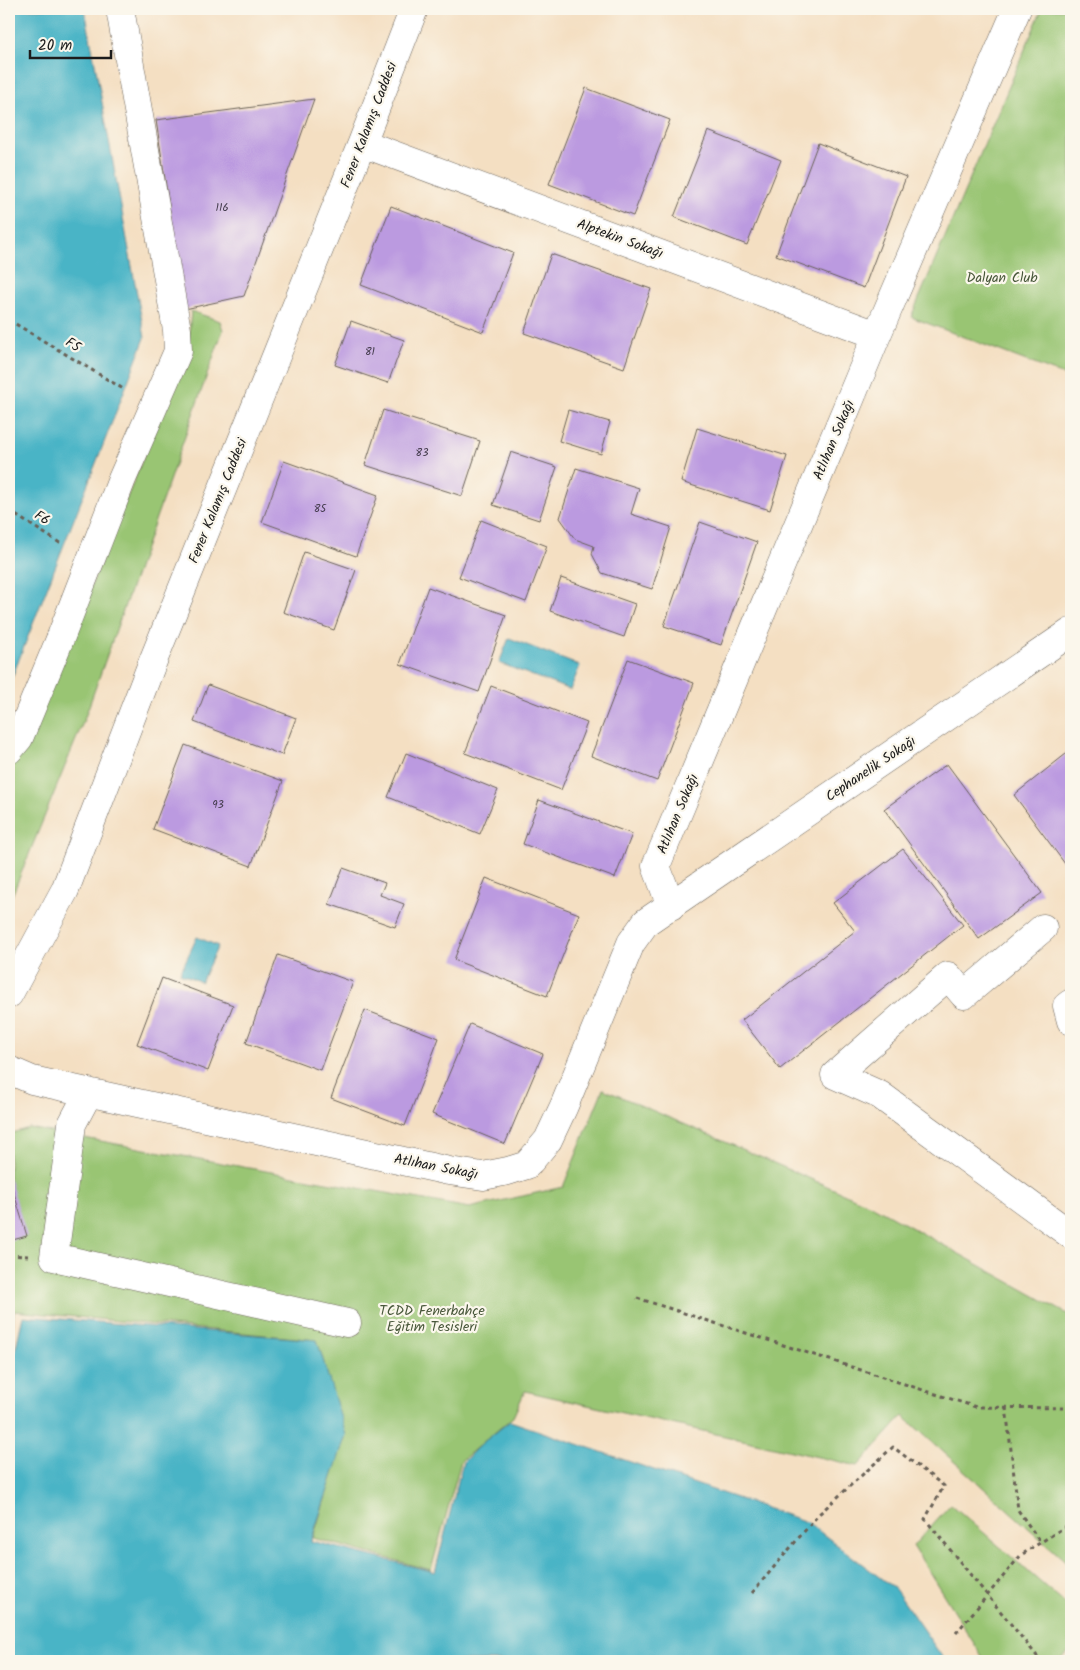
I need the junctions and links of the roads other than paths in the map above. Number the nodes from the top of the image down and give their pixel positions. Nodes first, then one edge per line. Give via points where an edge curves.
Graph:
1 (120, 9) edge
2 (414, 9) edge
3 (1017, 9) edge
4 (362, 143) junction
5 (878, 335) junction
6 (1071, 632) edge
7 (9, 750) edge
8 (671, 906) junction
9 (1043, 928) dead end
10 (11, 991) edge
11 (1071, 1003) edge
12 (1071, 1021) edge
13 (16, 1079) edge
14 (89, 1092) junction
15 (1071, 1235) edge
16 (347, 1323) dead end

1 - 7 street via 176,323 178,351 122,479 26,722
2 - 4 street, Fener Kalamış Caddesi
3 - 5 street, Atlıhan Sokağı
4 - 5 street, Alptekin Sokağı
4 - 10 street, Fener Kalamış Caddesi via 151,666 65,890
5 - 8 street, Atlıhan Sokağı via 656,866
6 - 8 street, Cephanelik Sokağı
8 - 14 street, Atlıhan Sokağı via 646,922 631,943 548,1140 527,1165 483,1176 449,1171
9 - 15 street via 964,995 948,976 834,1075 880,1095
11 - 12 street via 1066,1006
13 - 14 street, Atlıhan Sokağı
14 - 16 street via 72,1124 54,1257

